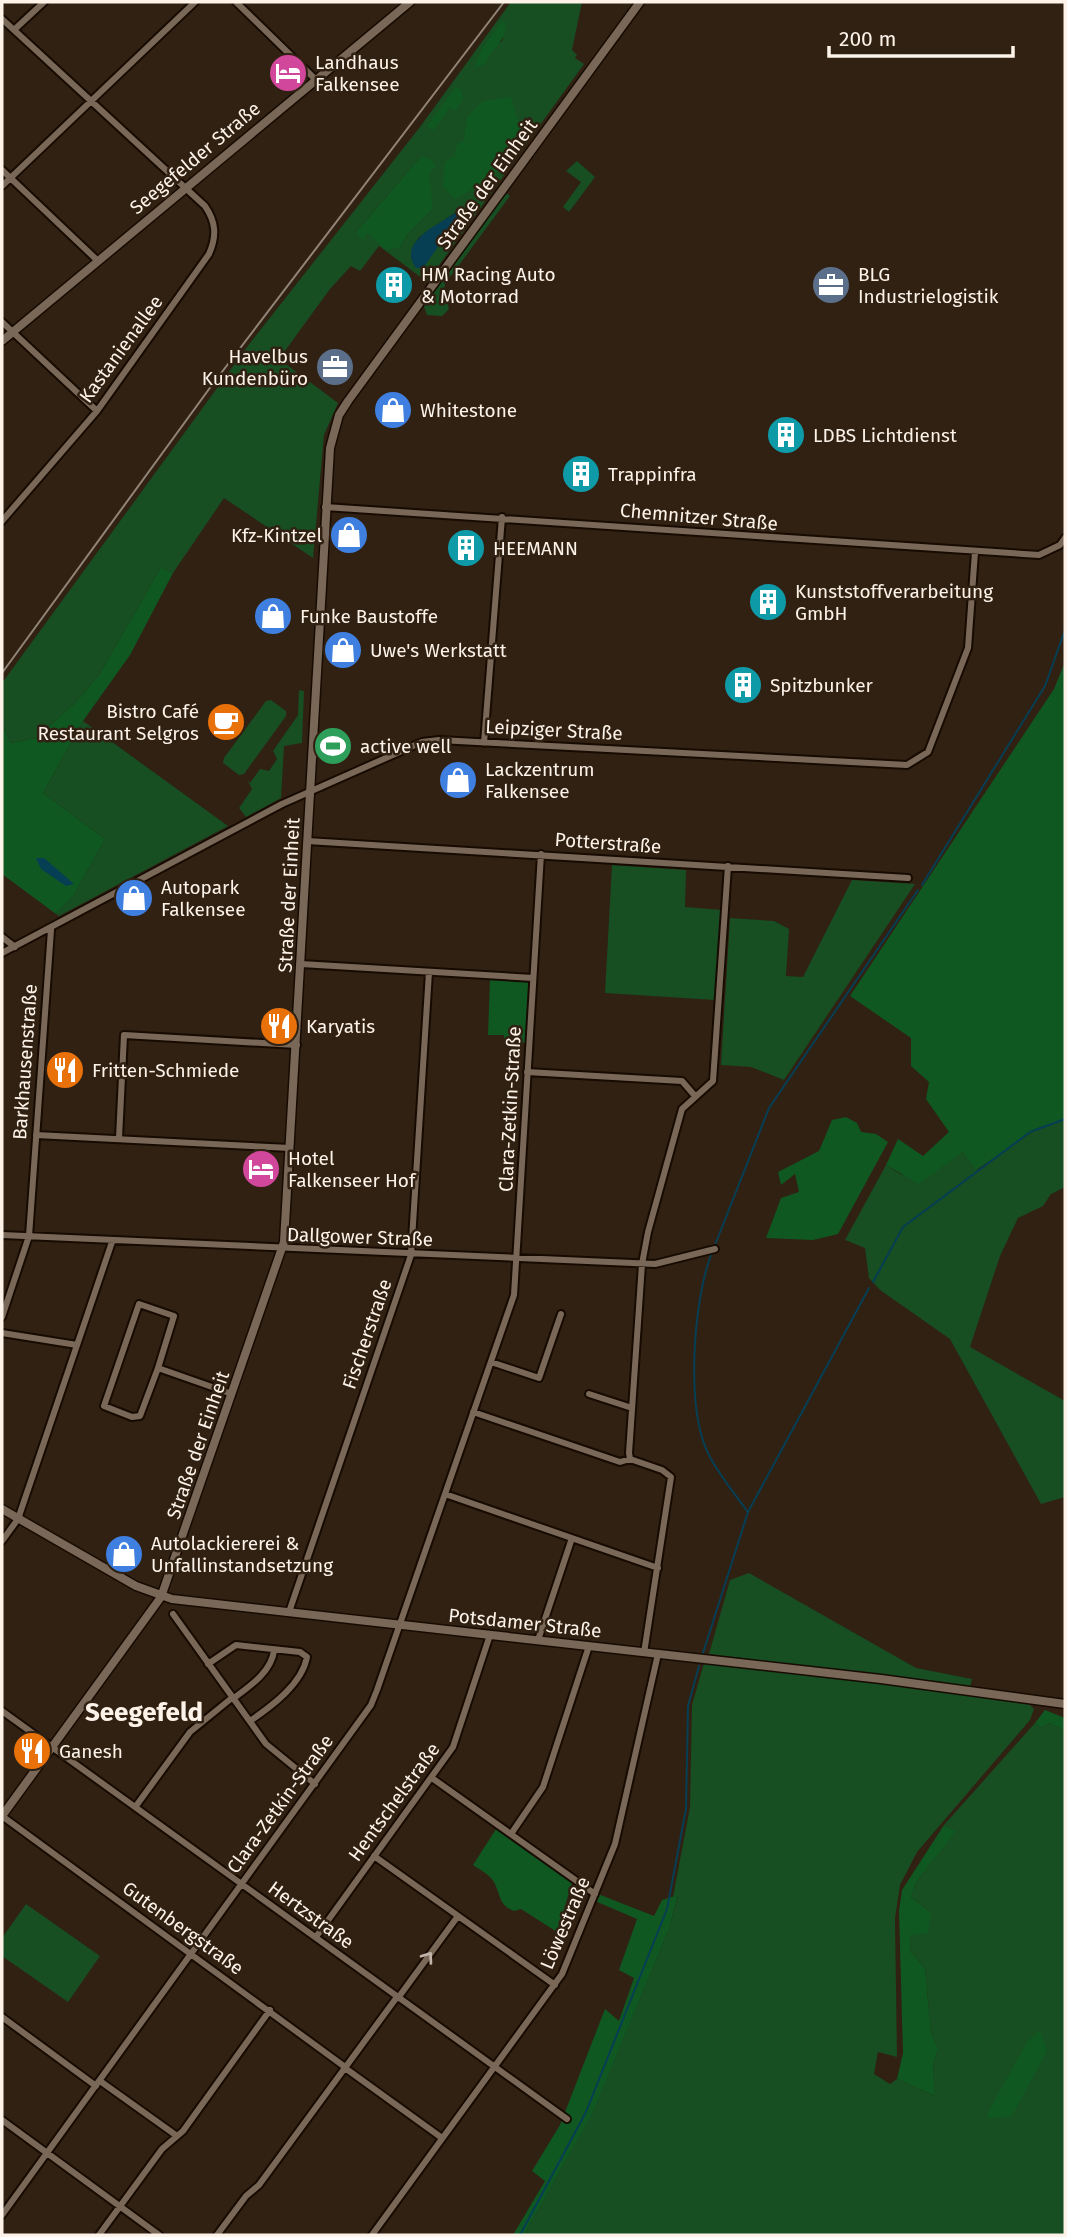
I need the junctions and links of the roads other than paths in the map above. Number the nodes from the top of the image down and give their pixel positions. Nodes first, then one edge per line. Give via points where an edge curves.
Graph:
1 (44, 2) edge
2 (195, 2) edge
3 (236, 2) edge
4 (410, 2) edge
5 (640, 2) edge
6 (2, 19) edge
7 (15, 29) junction
8 (315, 79) junction
9 (92, 99) junction
10 (2, 170) edge
11 (10, 178) junction
12 (2, 186) edge
13 (184, 186) junction
14 (98, 261) junction
15 (2, 322) edge
16 (12, 332) junction
17 (2, 341) edge
18 (97, 411) junction
19 (325, 507) junction
20 (502, 517) junction
21 (2, 521) edge
22 (1065, 538) edge
23 (975, 552) junction
24 (484, 743) junction
25 (310, 793) junction
26 (307, 841) junction
27 (541, 854) junction
28 (728, 866) junction
29 (908, 878) dead end
30 (51, 930) junction
31 (2, 937) edge
32 (15, 947) junction
33 (2, 953) edge
34 (301, 964) junction
35 (429, 972) junction
36 (533, 978) junction
37 (297, 1045) junction
38 (527, 1072) junction
39 (695, 1096) junction
40 (36, 1135) junction
41 (118, 1138) junction
42 (290, 1148) junction
43 (2, 1235) edge
44 (29, 1236) junction
45 (112, 1242) junction
46 (715, 1249) dead end
47 (282, 1250) junction
48 (411, 1255) junction
49 (517, 1259) junction
50 (642, 1264) junction
51 (561, 1314) dead end
52 (2, 1317) edge
53 (2, 1332) edge
54 (77, 1345) junction
55 (491, 1362) junction
56 (158, 1368) junction
57 (232, 1394) junction
58 (589, 1394) dead end
59 (632, 1408) junction
60 (473, 1412) junction
61 (630, 1459) junction
62 (445, 1494) junction
63 (2, 1509) edge
64 (18, 1519) junction
65 (572, 1538) junction
66 (2, 1541) edge
67 (658, 1568) junction
68 (161, 1597) junction
69 (289, 1612) junction
70 (173, 1614) dead end
71 (399, 1625) junction
72 (490, 1635) junction
73 (538, 1640) junction
74 (589, 1646) junction
75 (274, 1651) junction
76 (644, 1653) junction
77 (658, 1654) junction
78 (208, 1664) junction
79 (233, 1698) junction
80 (1065, 1704) edge
81 (2, 1711) edge
82 (250, 1721) junction
83 (51, 1747) junction
84 (432, 1778) junction
85 (315, 1784) junction
86 (135, 1806) junction
87 (2, 1816) edge
88 (511, 1834) junction
89 (374, 1856) junction
90 (241, 1884) junction
91 (595, 1895) junction
92 (458, 1916) junction
93 (316, 1937) junction
94 (192, 1953) junction
95 (555, 1985) junction
96 (397, 1997) junction
97 (270, 2010) junction
98 (2, 2017) edge
99 (345, 2067) junction
100 (495, 2067) junction
101 (98, 2083) junction
102 (567, 2119) dead end
103 (2, 2120) edge
104 (177, 2136) junction
105 (442, 2138) junction
106 (47, 2153) junction
107 (119, 2207) junction
108 (2, 2215) edge
109 (99, 2235) edge
110 (159, 2235) edge
111 (217, 2235) edge
112 (372, 2235) edge

1 - 7 street
2 - 9 street
3 - 8 street
4 - 8 street, Seegefelder Straße
5 - 19 street, Straße der Einheit via 343,409 330,447
6 - 7 street, Kastanienallee
7 - 9 street, Kastanienallee
8 - 13 street, Seegefelder Straße
9 - 11 street
9 - 13 street, Kastanienallee
10 - 11 street
11 - 12 street
11 - 14 street
13 - 14 street, Seegefelder Straße
13 - 18 street, Kastanienallee via 211,214 213,246
14 - 16 street, Seegefelder Straße
15 - 16 street
16 - 17 street, Seegefelder Straße
16 - 18 street
18 - 21 street, Kastanienallee
19 - 20 street, Chemnitzer Straße
19 - 25 street, Straße der Einheit
20 - 23 street, Chemnitzer Straße
20 - 24 street
22 - 23 street, Chemnitzer Straße via 1039,555
23 - 24 street, Leipziger Straße via 968,648 928,752 907,765
24 - 25 street, Leipziger Straße via 422,743
25 - 26 street, Straße der Einheit
25 - 30 street, Leipziger Straße via 282,803
26 - 27 street, Potterstraße
26 - 34 street, Straße der Einheit
27 - 28 street, Potterstraße
27 - 36 street, Clara-Zetkin-Straße
28 - 29 street, Potterstraße
28 - 39 street via 713,1081
30 - 32 street, Leipziger Straße
30 - 40 street, Barkhausenstraße
31 - 32 street
32 - 33 street, Leipziger Straße
34 - 35 street
34 - 37 street, Straße der Einheit
35 - 36 street
35 - 48 street, Fischerstraße
36 - 38 street, Clara-Zetkin-Straße
37 - 41 street via 124,1035
37 - 42 street, Straße der Einheit
38 - 39 street via 682,1081
38 - 49 street, Clara-Zetkin-Straße
39 - 50 street via 682,1109
40 - 41 street
40 - 44 street, Barkhausenstraße
41 - 42 street
42 - 47 street, Straße der Einheit
43 - 44 street, Dallgower Straße
44 - 45 street, Dallgower Straße
44 - 52 street, Barkhausenstraße
45 - 47 street, Dallgower Straße
45 - 54 street
46 - 50 street, Dallgower Straße via 667,1263
47 - 48 street, Dallgower Straße
47 - 57 street, Straße der Einheit
48 - 49 street, Dallgower Straße
48 - 69 street, Fischerstraße
49 - 50 street, Dallgower Straße
49 - 55 street, Clara-Zetkin-Straße via 514,1295
50 - 59 street
51 - 55 street via 539,1378
53 - 54 street
54 - 64 street
55 - 60 street, Clara-Zetkin-Straße
56 - 56 street via 174,1316 139,1304 104,1406 140,1416
56 - 57 street
57 - 68 street, Straße der Einheit
58 - 59 street
59 - 61 street
60 - 61 street via 620,1462
60 - 62 street, Clara-Zetkin-Straße
61 - 67 street via 671,1478
62 - 65 street
62 - 71 street, Clara-Zetkin-Straße
63 - 64 street, Potsdamer Straße
64 - 66 street
64 - 68 street, Potsdamer Straße
65 - 67 street
65 - 73 street
67 - 76 street
68 - 69 street, Potsdamer Straße
68 - 83 street, Straße der Einheit
69 - 71 street, Potsdamer Straße
70 - 78 street
71 - 72 street, Potsdamer Straße
71 - 85 street, Clara-Zetkin-Straße via 371,1704
72 - 73 street, Potsdamer Straße
72 - 84 street, Hentschelstraße via 456,1738
73 - 74 street, Potsdamer Straße
74 - 76 street, Potsdamer Straße
74 - 88 street via 543,1787
75 - 78 street via 236,1645
75 - 79 street via 257,1681
75 - 82 street via 305,1654 306,1664 277,1702
76 - 77 street, Potsdamer Straße
77 - 80 street, Potsdamer Straße
77 - 91 street, Löwestraße via 621,1822
78 - 79 street
79 - 82 street
79 - 86 street via 190,1732
81 - 83 street, Hertzstraße
82 - 85 street via 273,1752
83 - 86 street, Hertzstraße
83 - 87 street, Straße der Einheit
84 - 88 street
84 - 89 street, Hentschelstraße
85 - 90 street, Clara-Zetkin-Straße
86 - 90 street, Hertzstraße
87 - 94 street, Gutenbergstraße
88 - 91 street
89 - 92 street
89 - 93 street, Hentschelstraße
90 - 93 street, Hertzstraße
90 - 94 street, Clara-Zetkin-Straße
91 - 95 street, Löwestraße
92 - 95 street
96 -> 92 street
93 - 96 street, Hertzstraße
94 - 97 street, Gutenbergstraße
94 - 101 street, Clara-Zetkin-Straße
95 - 100 street, Löwestraße
96 - 99 street
96 - 100 street, Hertzstraße
97 - 99 street, Gutenbergstraße
97 - 104 street
98 - 101 street
99 - 105 street, Gutenbergstraße
99 - 111 street
100 - 102 street, Hertzstraße
100 - 105 street, Löwestraße
101 - 104 street
101 - 106 street, Clara-Zetkin-Straße
103 - 106 street
104 - 107 street
105 - 112 street, Löwestraße
106 - 107 street
106 - 108 street, Clara-Zetkin-Straße
107 - 109 street
107 - 110 street

